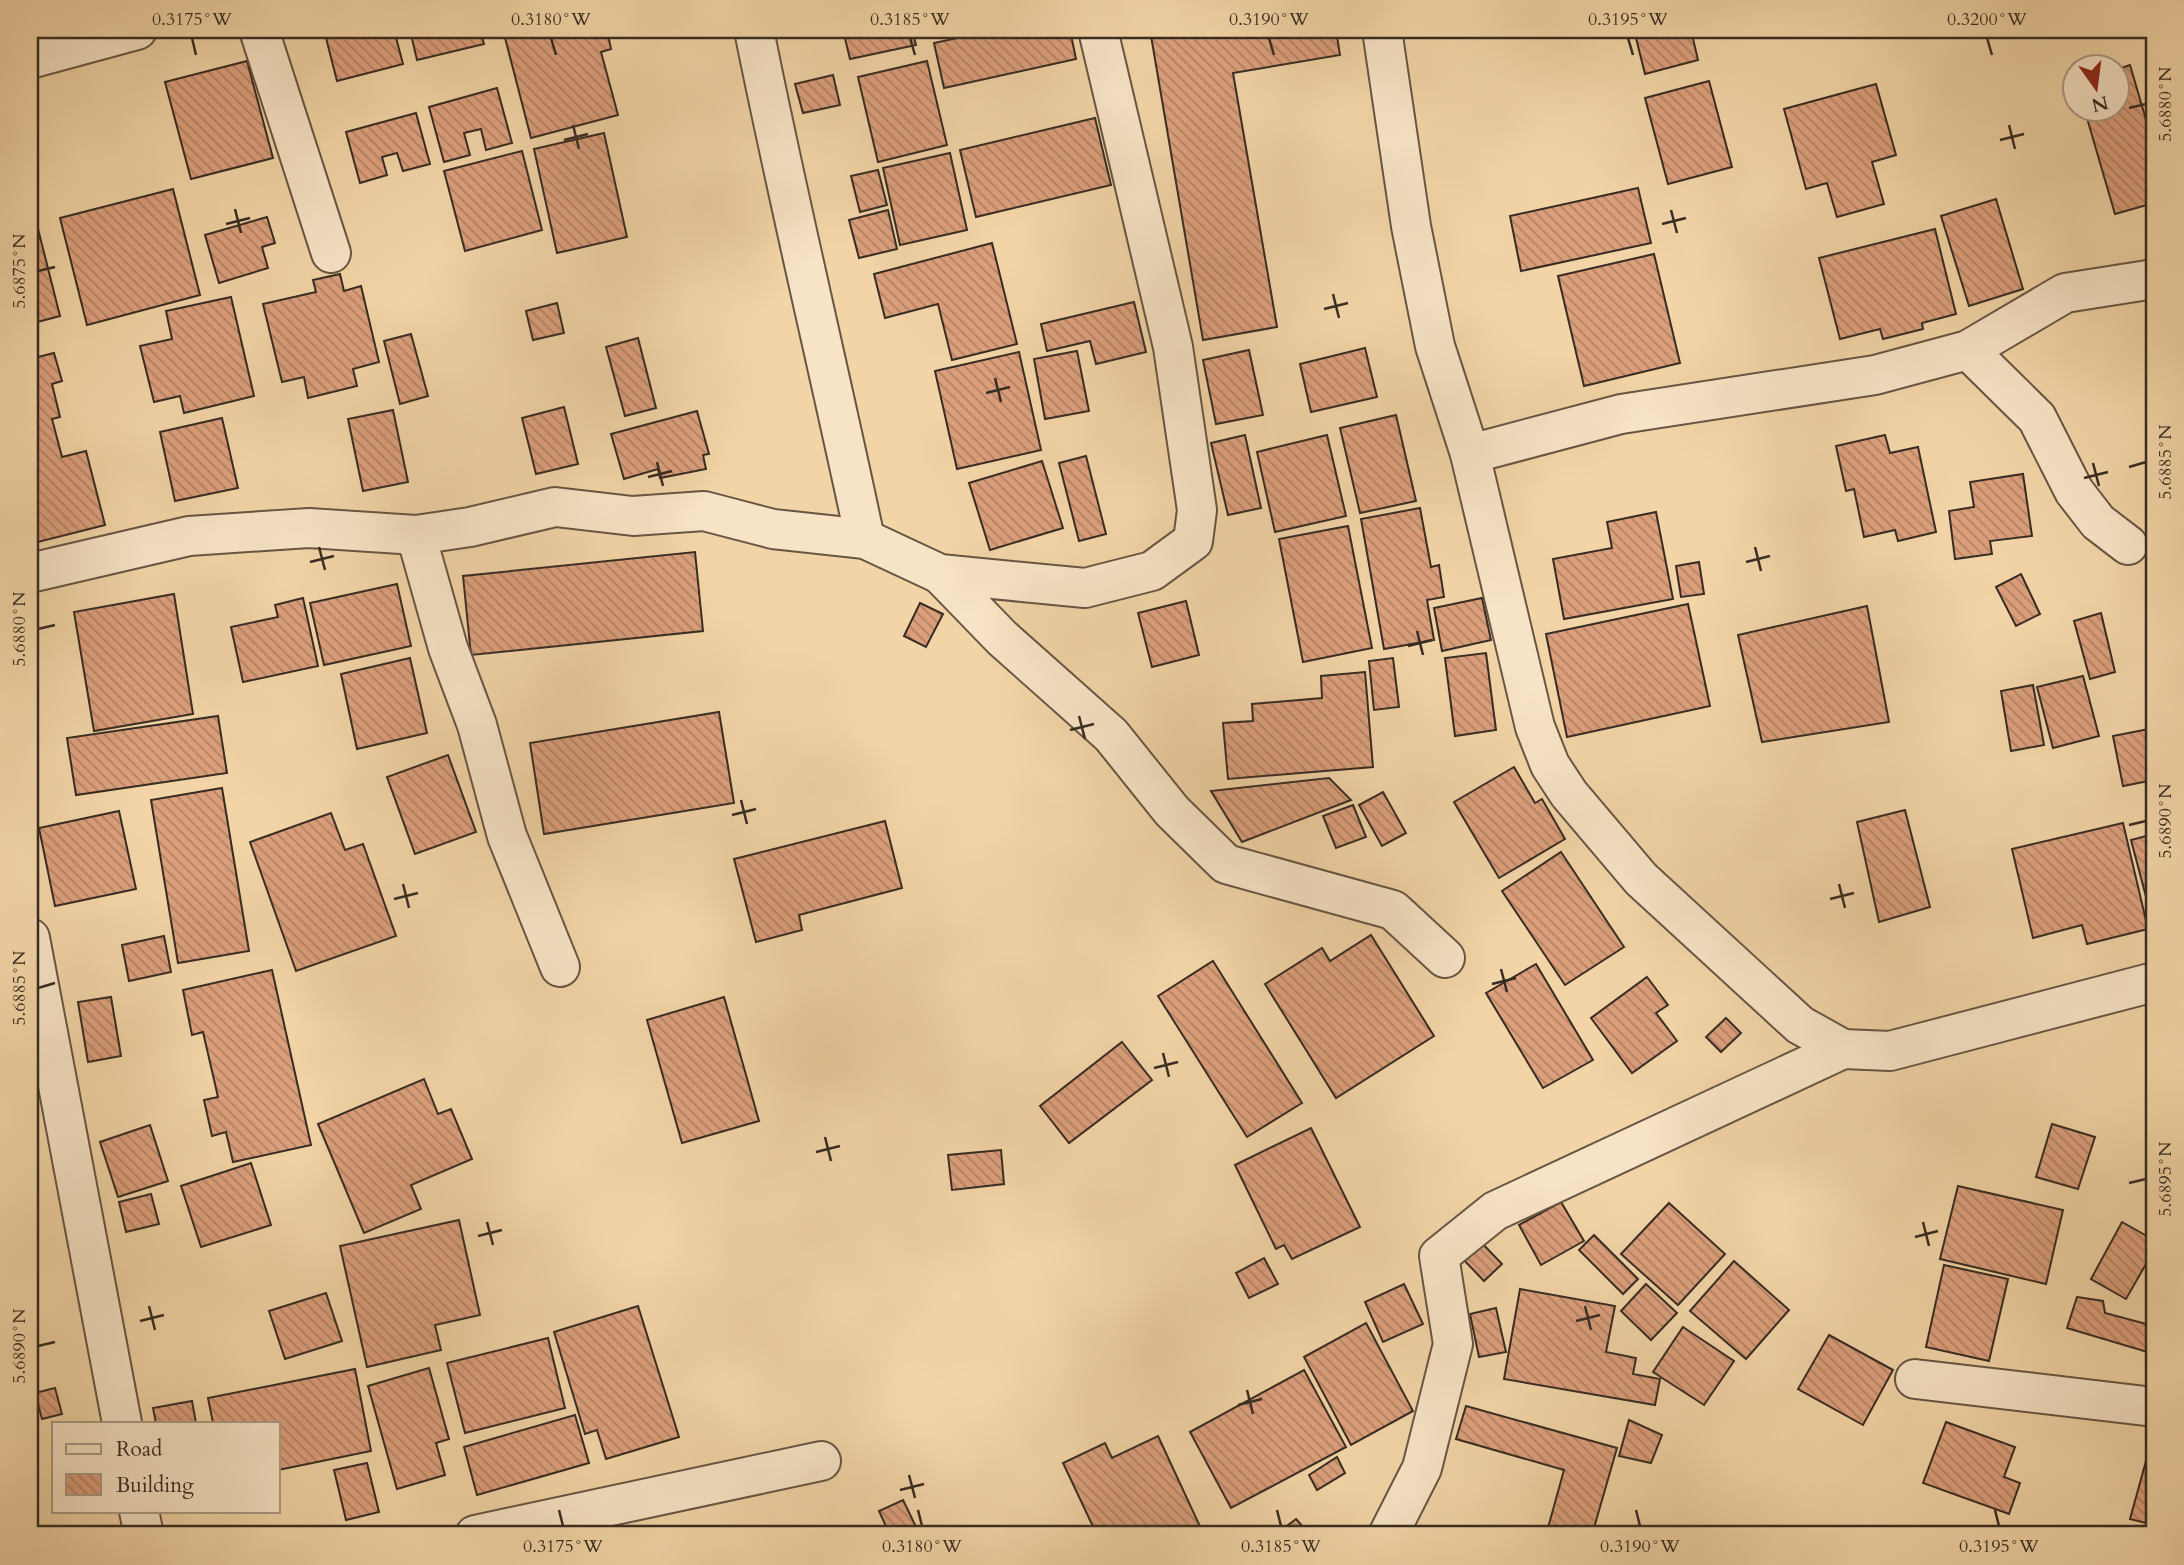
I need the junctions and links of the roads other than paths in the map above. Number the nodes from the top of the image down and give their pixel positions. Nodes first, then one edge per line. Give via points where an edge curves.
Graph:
1 (137, 30) edge
2 (259, 30) edge
3 (754, 30) edge
4 (1098, 30) edge
5 (1382, 30) edge
6 (30, 59) edge
7 (331, 253) dead end
8 (2154, 279) edge
9 (1968, 350) junction
10 (1471, 454) junction
11 (416, 535) junction
12 (865, 539) junction
13 (2128, 545) dead end
14 (30, 573) edge
15 (940, 574) junction
16 (30, 938) edge
17 (1445, 958) dead end
18 (560, 967) dead end
19 (2154, 982) edge
20 (1843, 1049) junction
21 (1915, 1378) dead end
22 (2154, 1407) edge
23 (122, 1422) edge
24 (821, 1461) dead end
25 (139, 1512) edge
26 (144, 1535) edge
27 (475, 1535) edge
28 (1388, 1535) edge

1 - 6 street
2 - 7 street
3 - 12 street
4 - 15 street via 1173,347 1197,510 1193,541 1152,571 1085,588
5 - 10 street via 1432,332
8 - 9 street via 2065,293
9 - 10 street via 1875,375 1621,414
9 - 13 street via 2037,418 2074,491 2098,522
10 - 20 street via 1535,727 1556,775 1641,879 1800,1025
11 - 12 street via 555,507 633,516 704,511 773,529
11 - 14 street via 309,528 189,536
11 - 18 street via 507,836
12 - 15 street
15 - 17 street via 1002,638 1111,734 1172,811 1226,864 1393,910
16 - 23 street
19 - 20 street via 1890,1051
20 - 28 street via 1495,1211 1439,1256 1453,1344 1422,1468
21 - 22 street
24 - 27 street
25 - 26 street

